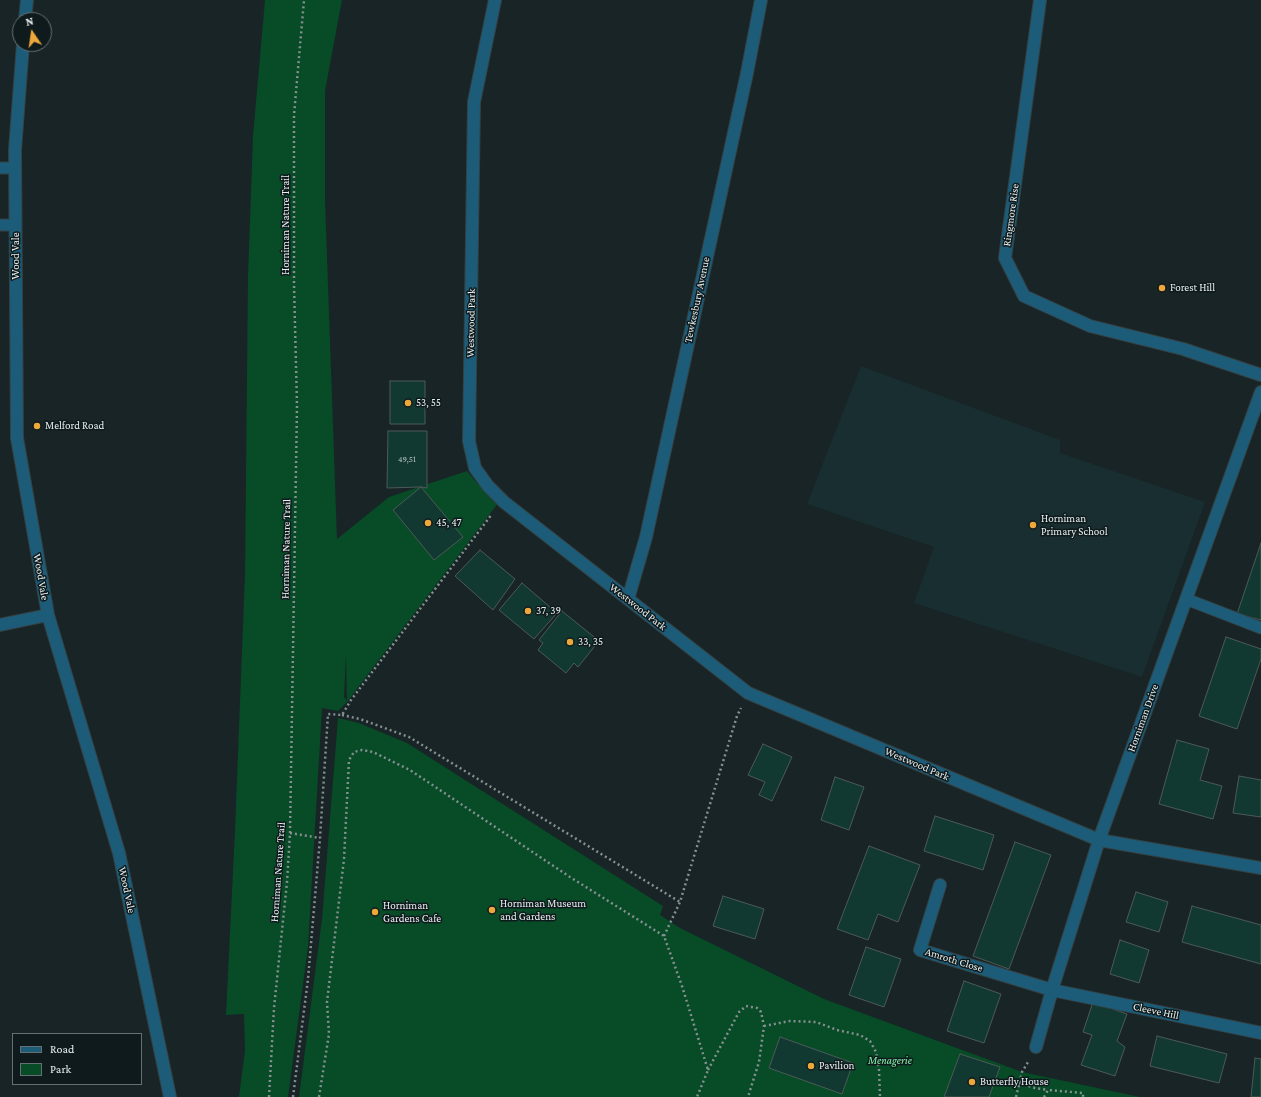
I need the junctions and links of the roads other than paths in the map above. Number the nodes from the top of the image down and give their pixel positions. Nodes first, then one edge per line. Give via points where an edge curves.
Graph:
1 (27, 0) edge
2 (495, 0) edge
3 (761, 0) edge
4 (1040, 0) edge
5 (26, 12) edge
6 (22, 52) edge
7 (0, 168) edge
8 (15, 168) junction
9 (0, 225) edge
10 (15, 225) junction
11 (1261, 375) edge
12 (1261, 392) edge
13 (628, 599) junction
14 (1186, 599) junction
15 (48, 615) junction
16 (0, 625) edge
17 (1261, 628) edge
18 (1099, 840) junction
19 (1261, 868) edge
20 (940, 885) dead end
21 (1052, 990) junction
22 (1261, 1033) edge
23 (1036, 1048) road end
24 (170, 1097) edge

1 - 5 street
2 - 13 street, Westwood Park via 474,102 469,441 475,468 504,502
3 - 13 street, Tewkesbury Avenue via 646,537
4 - 11 street, Ringmore Rise via 1005,258 1024,296 1090,326 1183,349
6 - 8 street, Wood Vale
7 - 8 lane
8 - 10 street, Wood Vale
9 - 10 lane
10 - 15 street, Wood Vale via 17,438
12 - 14 street, Horniman Drive
13 - 18 street, Westwood Park via 748,693
14 - 17 lane
14 - 18 street, Horniman Drive
15 - 16 street
15 - 24 street, Wood Vale via 119,853
18 - 19 street, Westwood Park
18 - 21 street, Horniman Drive
20 - 21 street, Amroth Close via 920,950
21 - 22 street, Cleeve Hill
21 - 23 street, Horniman Drive

